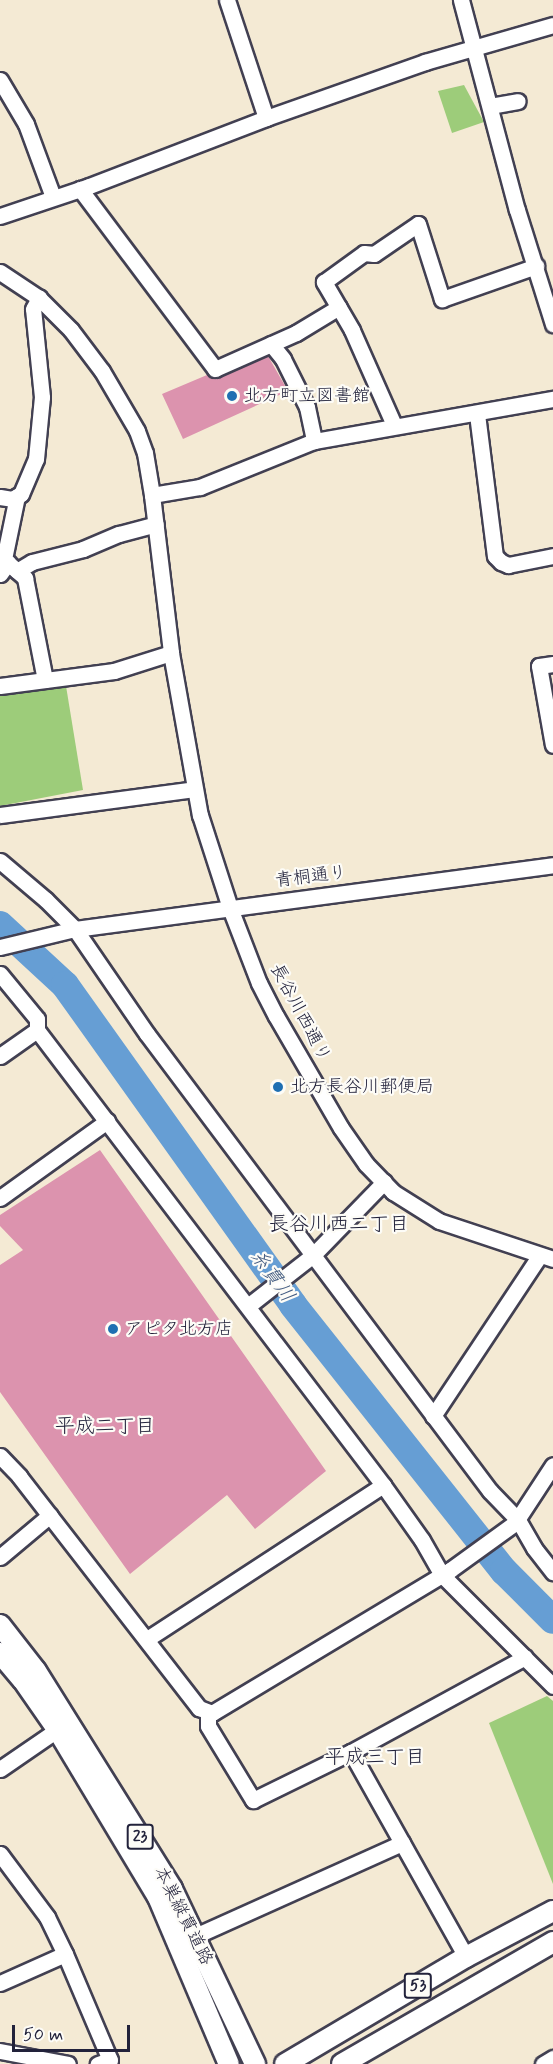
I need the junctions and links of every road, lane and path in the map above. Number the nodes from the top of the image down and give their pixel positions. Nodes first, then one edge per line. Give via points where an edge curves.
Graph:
1 (226, 0) edge
2 (461, 0) edge
3 (553, 25) edge
4 (475, 47) junction
5 (0, 80) edge
6 (518, 101) dead end
7 (490, 106) junction
8 (266, 118) junction
9 (80, 189) junction
10 (53, 197) junction
11 (0, 216) edge
12 (536, 266) junction
13 (0, 272) edge
14 (547, 277) edge
15 (16, 282) junction
16 (0, 290) edge
17 (39, 298) junction
18 (339, 307) junction
19 (552, 315) edge
20 (271, 344) junction
21 (553, 399) edge
22 (477, 414) junction
23 (394, 425) junction
24 (314, 441) junction
25 (152, 495) junction
26 (17, 496) junction
27 (0, 497) edge
28 (156, 524) junction
29 (553, 556) edge
30 (8, 569) edge
31 (171, 653) junction
32 (553, 664) edge
33 (45, 680) junction
34 (0, 686) edge
35 (553, 744) edge
36 (194, 789) junction
37 (0, 815) edge
38 (0, 861) edge
39 (553, 865) edge
40 (230, 908) junction
41 (75, 929) junction
42 (0, 947) edge
43 (0, 974) edge
44 (37, 1030) junction
45 (0, 1056) edge
46 (107, 1121) junction
47 (384, 1182) junction
48 (0, 1198) edge
49 (310, 1257) junction
50 (547, 1258) edge
51 (251, 1304) junction
52 (433, 1416) junction
53 (0, 1456) edge
54 (553, 1464) edge
55 (382, 1485) junction
56 (50, 1515) junction
57 (517, 1522) junction
58 (0, 1557) edge
59 (446, 1572) junction
60 (553, 1572) edge
61 (0, 1625) edge
62 (147, 1639) junction
63 (0, 1653) edge
64 (525, 1657) junction
65 (553, 1686) edge
66 (208, 1712) junction
67 (63, 1726) junction
68 (351, 1752) junction
69 (0, 1769) edge
70 (402, 1843) junction
71 (0, 1854) edge
72 (553, 1911) edge
73 (195, 1936) junction
74 (553, 1942) edge
75 (64, 1954) junction
76 (466, 1957) junction
77 (0, 1983) edge
78 (0, 2050) edge
79 (553, 2058) edge
80 (68, 2064) edge
81 (98, 2064) edge
82 (229, 2064) edge
83 (255, 2064) edge
84 (285, 2064) edge
85 (342, 2064) edge
86 (543, 2064) edge

1 - 8 street
2 - 4 street
3 - 4 street
4 - 7 street
4 - 8 street
5 - 10 street via 26,123
6 - 7 street
7 - 12 street
8 - 9 street
9 - 10 street
9 - 20 street via 215,369
10 - 11 street
12 - 14 street
12 - 18 street via 442,299 418,224 374,254 364,253 324,282
13 - 15 street
14 - 19 street
15 - 16 street
15 - 17 street
17 - 25 street via 71,330 128,413 145,453
17 - 26 street via 33,309 42,397 36,459
18 - 20 street
18 - 23 street
20 - 24 street via 307,407
21 - 22 street
22 - 23 street
22 - 29 street via 495,556 508,565
23 - 24 street
24 - 25 street via 200,487
25 - 28 street, 長谷川西通り
26 - 27 street
26 - 30 street via 4,559
28 - 30 street
28 - 31 street, 長谷川西通り
30 - 33 street via 25,578
31 - 33 street via 114,671
31 - 36 street, 長谷川西通り
32 - 35 street via 539,666
33 - 34 street
36 - 37 street
36 - 40 street, 長谷川西通り
38 - 41 street
39 - 40 street, 青桐通り
40 - 41 street, 青桐通り
40 - 47 street, 長谷川西通り via 276,1016 341,1128
41 - 42 street, 青桐通り
41 - 49 street
43 - 44 street via 37,1019
44 - 45 street
44 - 46 street
46 - 48 street
46 - 51 street
47 - 49 street
47 - 50 street, 長谷川西通り via 439,1221
49 - 51 street
49 - 52 street
50 - 52 street
51 - 55 street
52 - 57 street
53 - 56 street
54 - 57 street
55 - 59 street
55 - 62 street
56 - 58 street
56 - 62 street
57 - 59 street
57 - 60 street
59 - 64 street
59 - 66 street via 217,1712
61 - 67 main road, 本巣縦貫道路 / 23 via 36,1671
62 - 66 street via 199,1708
63 - 67 main road, 本巣縦貫道路 / 23
64 - 65 street
64 - 68 street
66 - 68 street via 208,1726 254,1800
67 - 69 street
67 - 73 main road, 本巣縦貫道路 / 23 via 172,1889
67 - 82 main road, 本巣縦貫道路 / 23 via 159,1897
68 - 70 street
70 - 73 street
70 - 76 street
71 - 75 street via 47,1917
72 - 76 main road, 53
73 - 83 main road, 本巣縦貫道路 / 23
74 - 85 main road, 53
75 - 77 street
75 - 81 street via 110,2060
76 - 84 main road, 53
78 - 80 street
79 - 86 street

